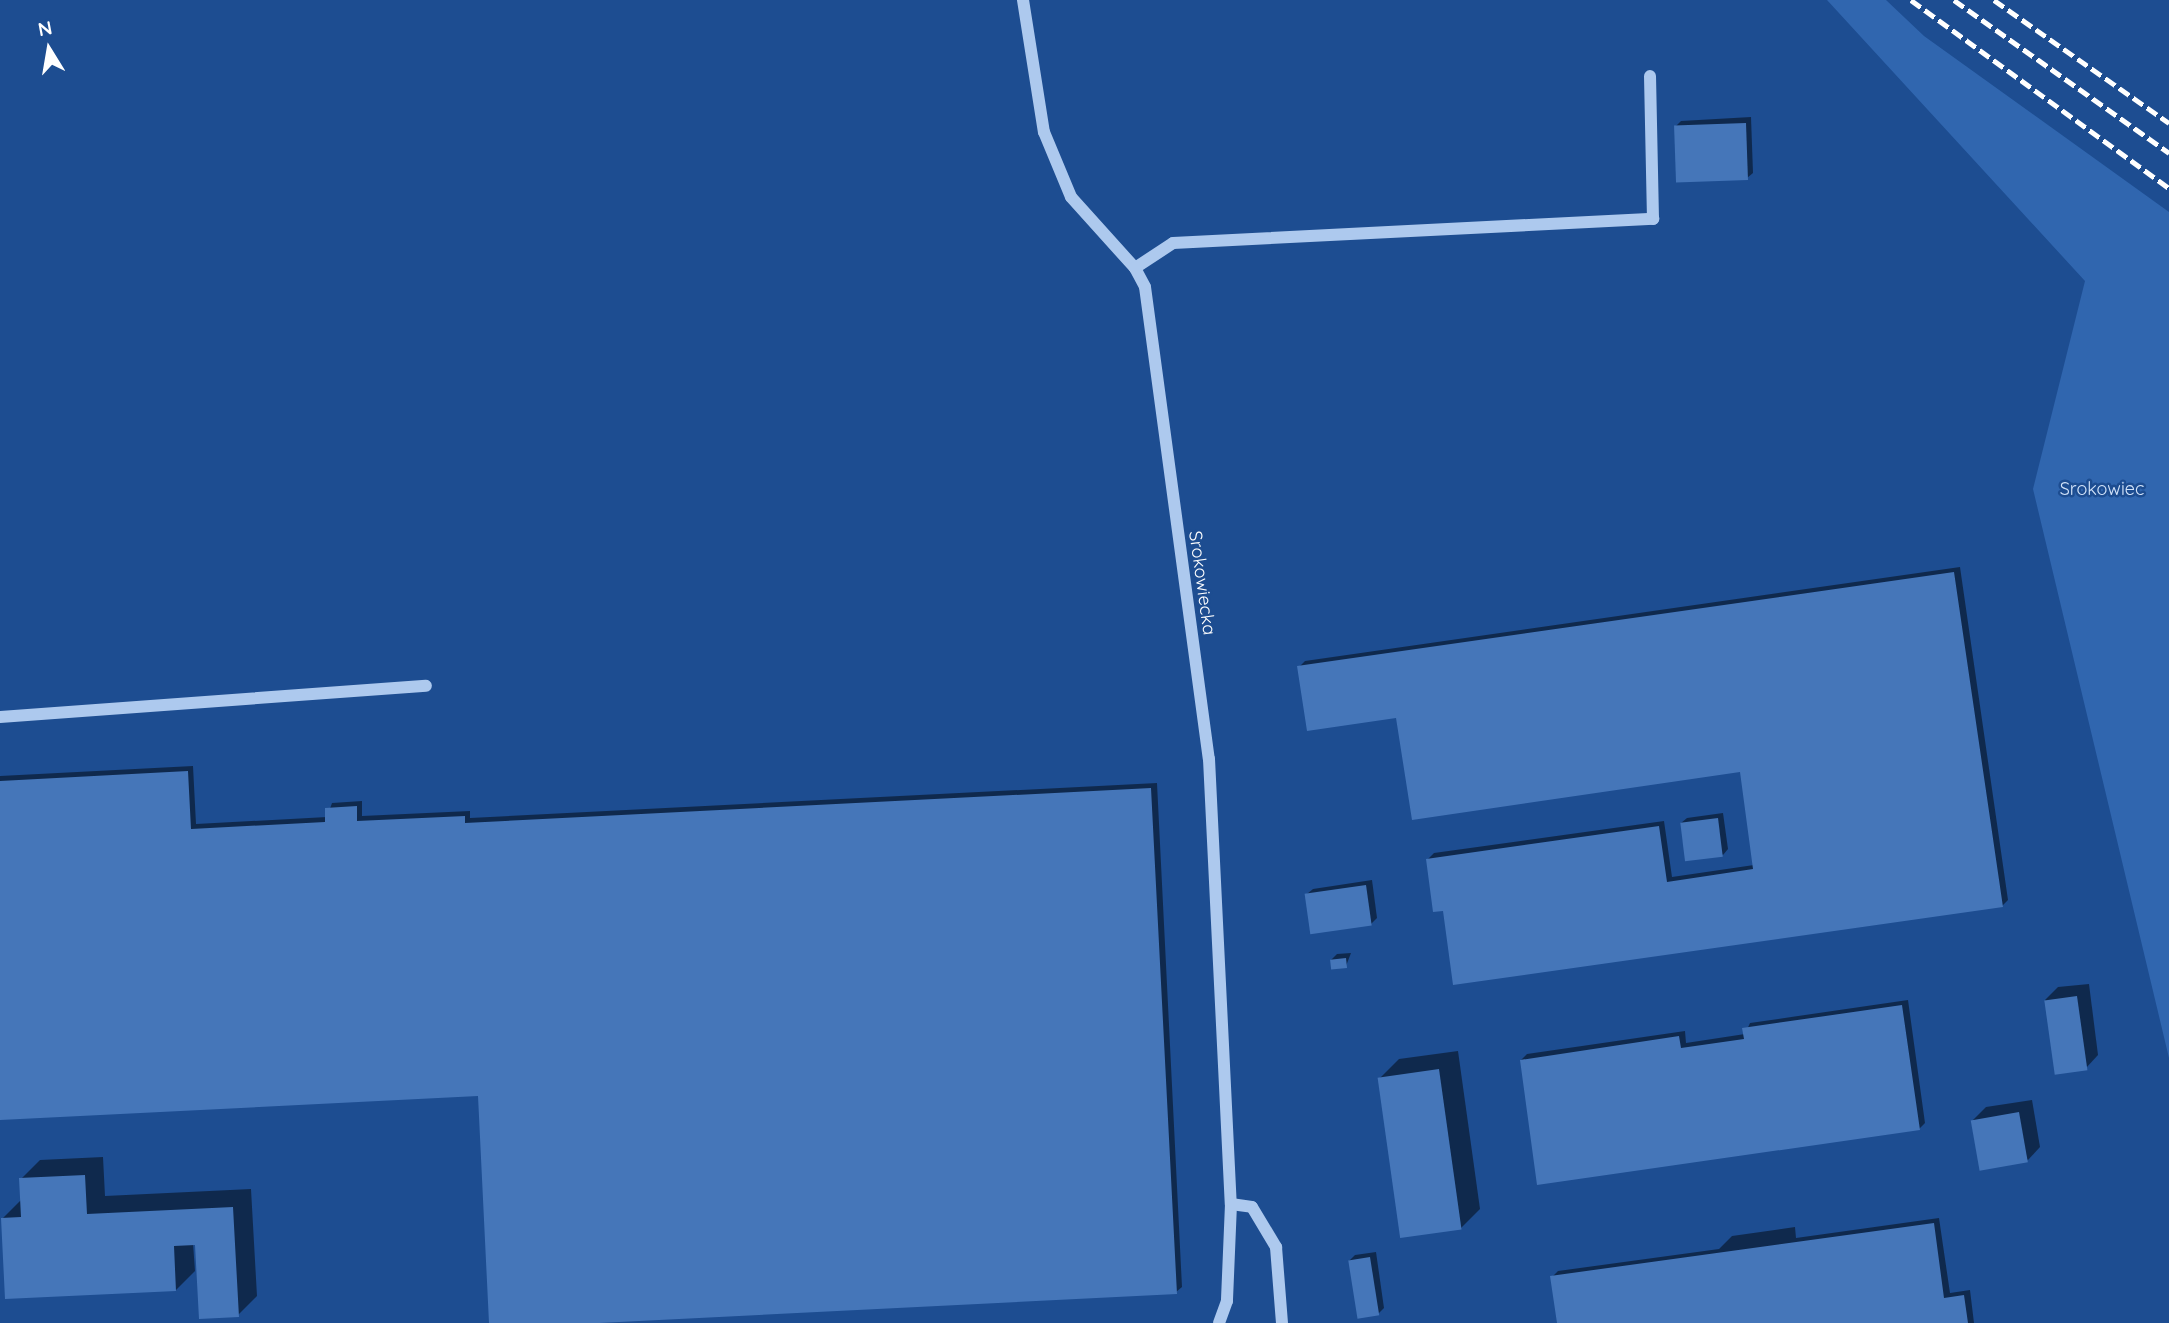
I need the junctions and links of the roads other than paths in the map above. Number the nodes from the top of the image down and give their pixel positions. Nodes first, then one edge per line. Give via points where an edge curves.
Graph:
1 (1023, 0) edge
2 (1650, 76) dead end
3 (1135, 268) junction
4 (426, 686) dead end
5 (0, 717) edge
6 (1231, 1204) junction
7 (1219, 1323) edge
8 (1282, 1323) edge

1 - 3 street, Srokowiecka via 1044,132 1072,197
2 - 3 street via 1653,219 1173,243
3 - 6 street, Srokowiecka via 1145,287 1209,759
4 - 5 street
6 - 7 street, Srokowiecka via 1227,1301
6 - 8 street via 1252,1207 1276,1247

